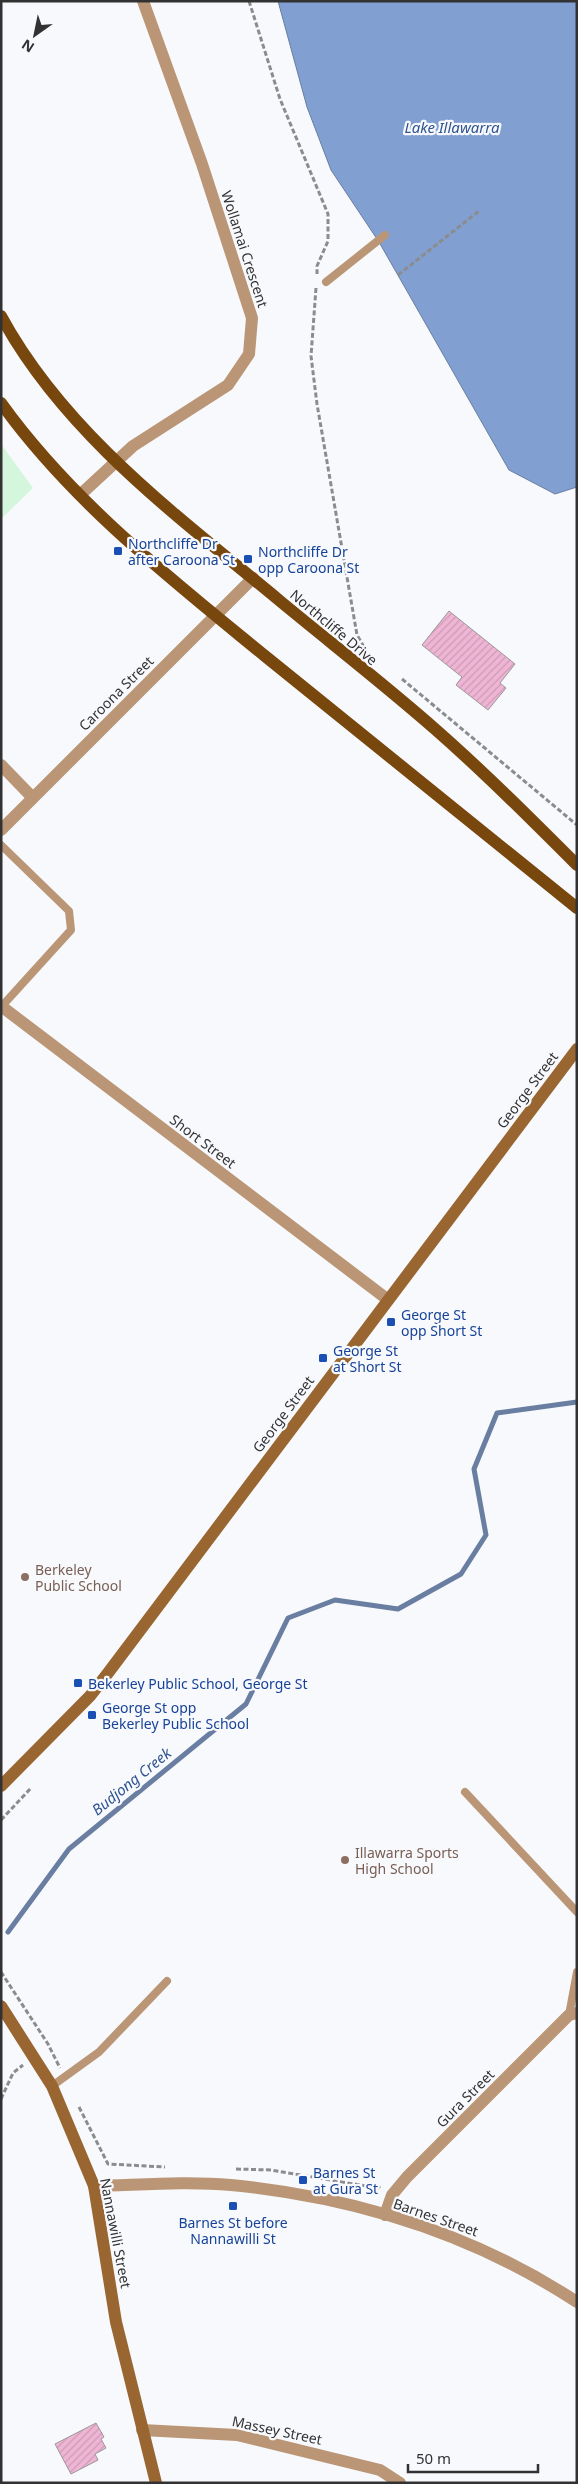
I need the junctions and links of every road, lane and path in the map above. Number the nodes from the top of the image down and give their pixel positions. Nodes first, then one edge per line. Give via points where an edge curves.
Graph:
1 (144, 1) edge
2 (249, 1) edge
3 (479, 211) dead end
4 (385, 236) dead end
5 (398, 275) dead end
6 (316, 276) dead end
7 (326, 282) dead end
8 (316, 285) dead end
9 (1, 316) edge
10 (1, 404) edge
11 (117, 460) junction
12 (80, 495) junction
13 (253, 578) junction
14 (216, 616) junction
15 (374, 658) dead end
16 (396, 675) dead end
17 (1, 765) edge
18 (32, 797) junction
19 (577, 825) edge
20 (1, 830) edge
21 (1, 844) edge
22 (577, 866) edge
23 (577, 908) edge
24 (2, 1006) edge
25 (577, 1049) edge
26 (387, 1299) junction
27 (1, 1786) edge
28 (31, 1788) dead end
29 (465, 1792) dead end
30 (1, 1820) edge
31 (577, 1912) edge
32 (1, 1972) edge
33 (577, 1972) edge
34 (167, 1981) dead end
35 (1, 2006) edge
36 (573, 2014) edge
37 (64, 2076) junction
38 (52, 2086) junction
39 (76, 2101) dead end
40 (174, 2167) dead end
41 (232, 2169) dead end
42 (386, 2181) dead end
43 (94, 2186) junction
44 (385, 2215) junction
45 (577, 2302) edge
46 (142, 2430) junction
47 (156, 2483) edge
48 (400, 2483) edge

1 - 11 street, Wollamai Crescent via 252,318 249,354 228,385 132,446
2 - 6 path via 280,99 328,214 328,240
3 - 5 path
4 - 7 lane
8 - 15 path via 311,356 317,404 357,635
9 - 11 main road, Northcliffe Drive via 64,407
10 - 12 main road via 42,456
11 - 12 street, Wollamai Crescent
11 - 13 main road, Northcliffe Drive via 166,507
12 - 14 main road
13 - 14 street, Caroona Street
13 - 22 main road, Northcliffe Drive via 435,729 528,815
14 - 18 street, Caroona Street
14 - 23 main road
16 - 19 path
17 - 18 street
18 - 20 street, Caroona Street
21 - 24 lane via 69,911 71,930
24 - 26 street, Short Street
25 - 26 main road, George Street
26 - 27 main road, George Street via 90,1696
28 - 30 path
29 - 31 lane
32 - 37 path via 48,2044
33 - 36 lane
34 - 37 lane via 99,2052
35 - 38 main road, Nannawilli Street
36 - 44 street, Gura Street via 406,2177 392,2195
37 - 38 lane
38 - 43 main road, Nannawilli Street
39 - 40 path via 108,2164
41 - 42 path via 271,2170 378,2188
43 - 44 street, Barnes Street via 230,2185 316,2196
43 - 46 main road, Nannawilli Street via 116,2322
44 - 45 street, Barnes Street via 496,2255
46 - 47 main road, Nannawilli Street
46 - 48 street, Massey Street via 237,2435 380,2470

